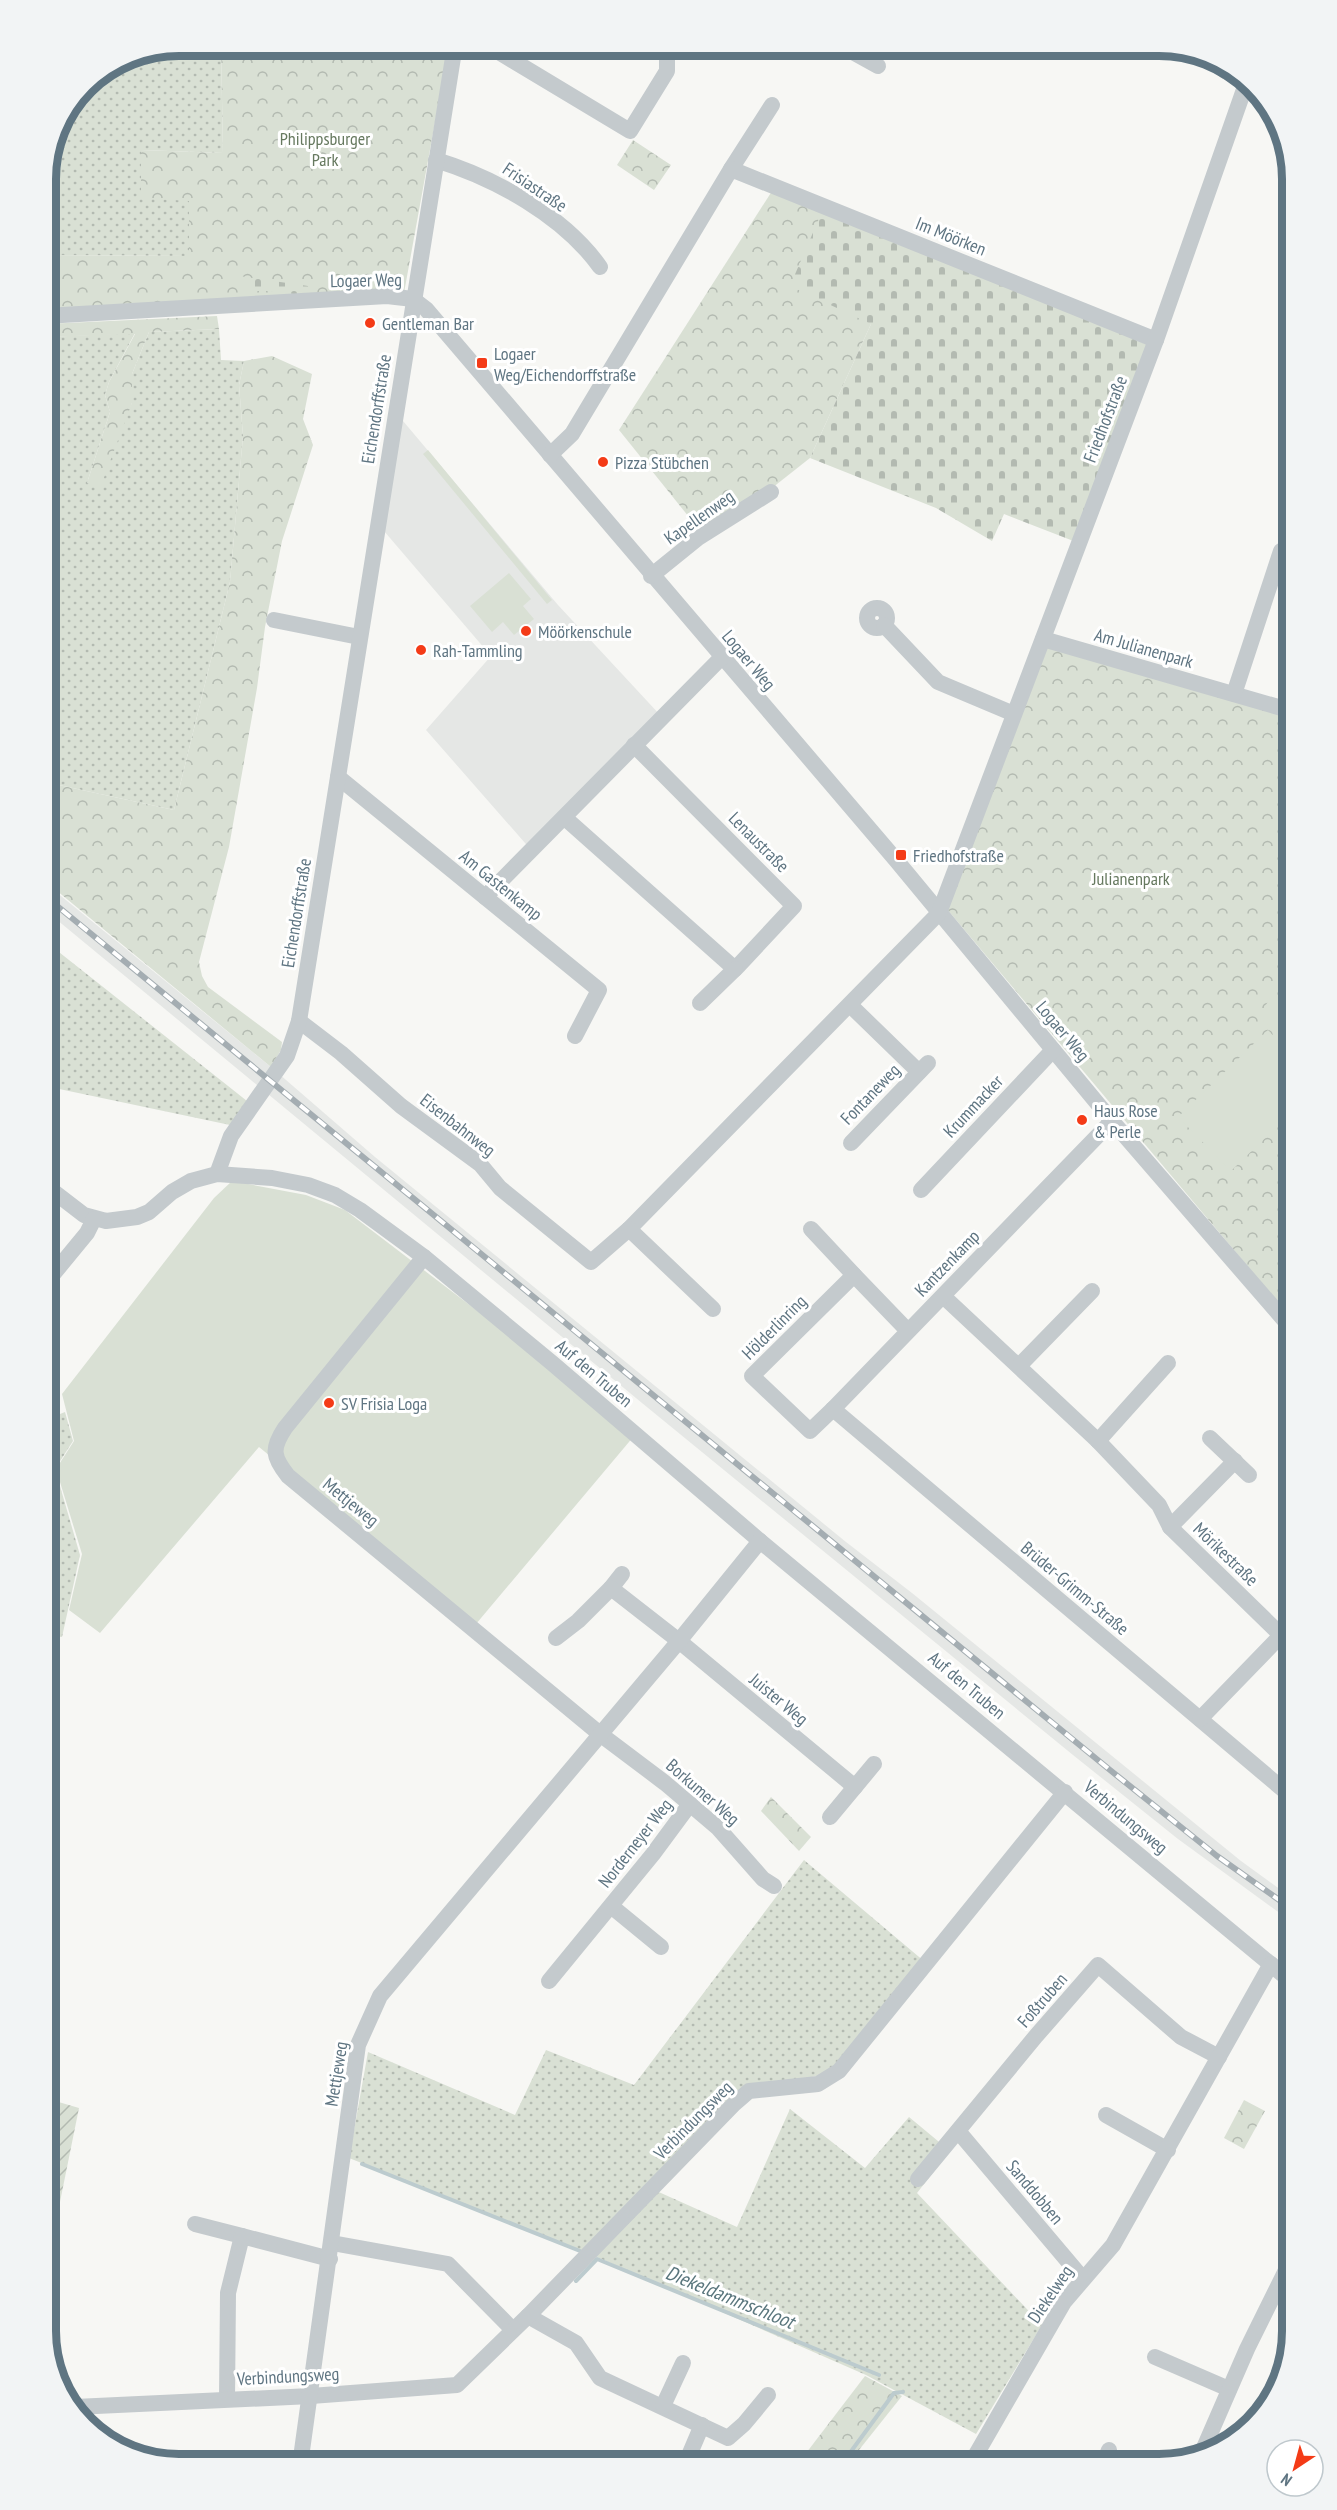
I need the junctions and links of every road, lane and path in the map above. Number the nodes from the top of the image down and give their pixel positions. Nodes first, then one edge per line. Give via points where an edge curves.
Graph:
1 (453, 56) edge
2 (505, 56) edge
3 (667, 56) edge
4 (860, 56) edge
5 (878, 66) dead end
6 (1244, 89) edge
7 (772, 105) dead end
8 (436, 160) junction
9 (731, 169) junction
10 (600, 267) dead end
11 (413, 299) junction
12 (56, 315) edge
13 (1156, 340) junction
14 (550, 456) junction
15 (771, 492) dead end
16 (1281, 551) dead end
17 (651, 576) junction
18 (274, 620) dead end
19 (884, 625) dead end
20 (359, 637) junction
21 (1043, 639) junction
22 (722, 657) junction
23 (1234, 694) junction
24 (1282, 708) edge
25 (1014, 714) junction
26 (634, 745) junction
27 (338, 777) junction
28 (565, 818) junction
29 (485, 897) junction
30 (939, 913) junction
31 (735, 969) junction
32 (700, 1003) dead end
33 (850, 1005) junction
34 (299, 1022) junction
35 (575, 1036) dead end
36 (1053, 1050) junction
37 (1112, 1121) junction
38 (851, 1143) dead end
39 (217, 1174) junction
40 (921, 1190) dead end
41 (56, 1193) edge
42 (94, 1220) junction
43 (629, 1229) junction
44 (811, 1229) dead end
45 (424, 1257) junction
46 (591, 1262) joint
47 (56, 1271) edge
48 (854, 1275) junction
49 (1092, 1291) dead end
50 (943, 1296) junction
51 (713, 1309) dead end
52 (1282, 1317) edge
53 (908, 1331) junction
54 (1168, 1363) dead end
55 (1019, 1366) junction
56 (833, 1409) junction
57 (810, 1431) joint
58 (1210, 1438) dead end
59 (1098, 1442) junction
60 (1235, 1461) junction
61 (1249, 1475) dead end
62 (1170, 1527) junction
63 (759, 1541) junction
64 (622, 1574) dead end
65 (611, 1588) junction
66 (1282, 1625) edge
67 (1282, 1633) edge
68 (555, 1638) dead end
69 (679, 1641) junction
70 (1200, 1719) junction
71 (600, 1734) junction
72 (874, 1764) dead end
73 (855, 1787) junction
74 (1282, 1789) edge
75 (1065, 1792) junction
76 (690, 1804) junction
77 (830, 1817) dead end
78 (774, 1886) dead end
79 (611, 1906) junction
80 (661, 1947) dead end
81 (1271, 1964) junction
82 (1282, 1973) edge
83 (549, 1981) dead end
84 (1219, 2057) junction
85 (1106, 2115) dead end
86 (958, 2131) junction
87 (1168, 2150) junction
88 (918, 2179) dead end
89 (195, 2224) dead end
90 (242, 2236) junction
91 (331, 2251) junction
92 (1083, 2279) junction
93 (1282, 2279) edge
94 (528, 2316) junction
95 (513, 2330) junction
96 (1155, 2357) dead end
97 (683, 2363) dead end
98 (1229, 2389) junction
99 (768, 2395) dead end
100 (311, 2396) junction
101 (227, 2399) junction
102 (663, 2406) junction
103 (81, 2407) edge
104 (702, 2425) junction
105 (1205, 2445) edge
106 (302, 2454) edge
107 (690, 2454) edge
108 (976, 2454) edge

1 - 8 street, Eichendorffstraße
2 - 3 street via 630,131 667,71
4 - 5 street
6 - 13 street, Friedhofstraße
7 - 9 street
8 - 10 street, Frisiastraße via 505,187 555,222 587,249
8 - 11 street, Eichendorffstraße
9 - 13 street, Im Möörken
9 - 14 street via 572,434
11 - 12 street, Logaer Weg via 387,296
11 - 14 street, Logaer Weg via 439,322
11 - 20 street, Eichendorffstraße
13 - 21 street, Friedhofstraße
14 - 17 street, Logaer Weg
15 - 17 street, Kapellenweg via 698,538
16 - 23 street
17 - 22 street, Logaer Weg
18 - 20 street
19 - 25 street via 938,682
20 - 27 street, Eichendorffstraße
21 - 23 street, Am Julianenpark
21 - 25 street, Friedhofstraße
22 - 26 street
22 - 30 street, Logaer Weg
23 - 24 street, Am Julianenpark
25 - 30 street, Friedhofstraße
26 - 28 street
26 - 31 street, Lenaustraße via 794,906
27 - 29 street, Am Gastenkamp
27 - 34 street, Eichendorffstraße
28 - 29 street
28 - 31 street
29 - 35 street, Am Gastenkamp via 599,990
30 - 33 street, Friedhofstraße
30 - 36 street, Logaer Weg
31 - 32 street, Lenaustraße
33 - 38 street, Fontaneweg via 923,1067
33 - 43 street, Friedhofstraße
34 - 39 street, Eichendorffstraße via 287,1056 231,1136
34 - 46 street, Eisenbahnweg via 401,1106 480,1164 500,1188
36 - 37 street, Logaer Weg
36 - 40 street, Krummacker
37 - 50 street, Kantzenkamp
37 - 52 street, Logaer Weg
39 - 42 street, Auf den Truben via 191,1181 137,1217
39 - 45 street, Auf den Truben via 272,1178 321,1189 360,1210
41 - 42 street
42 - 47 street
43 - 46 street, Friedhofstraße
43 - 51 street
44 - 48 street
45 - 63 street, Auf den Truben
45 - 71 street, Mettjeweg via 285,1428 274,1451 278,1464
48 - 53 street
48 - 57 street, Hölderlinring via 752,1376
49 - 55 street
50 - 53 street, Kantzenkamp
50 - 55 street, Mörikestraße
53 - 56 street, Kantzenkamp
54 - 59 street
55 - 59 street, Mörikestraße
56 - 57 street, Kantzenkamp
56 - 70 street, Brüder-Grimm-Straße
58 - 60 street
59 - 62 street, Mörikestraße via 1159,1504
60 - 61 street
60 - 62 street, Mörikestraße
62 - 66 street, Mörikestraße
63 - 69 street, Mettjeweg
63 - 75 street, Auf den Truben
64 - 65 street
65 - 68 street
65 - 69 street, Juister Weg
67 - 70 street
69 - 71 street, Mettjeweg
69 - 73 street, Juister Weg
70 - 74 street, Brüder-Grimm-Straße
71 - 76 street, Borkumer Weg
71 - 91 street, Mettjeweg via 380,1996 358,2045
72 - 73 street
73 - 77 street
75 - 81 street, Verbindungsweg
75 - 94 street, Verbindungsweg via 839,2072 818,2084 749,2091
76 - 78 street, Borkumer Weg
76 - 79 street, Norderneyer Weg
79 - 80 street, Norderneyer Weg
79 - 83 street, Norderneyer Weg
81 - 82 street, Verbindungsweg
81 - 84 street, Diekelweg
84 - 86 street, Foßtruben via 1181,2037 1098,1965
84 - 87 street, Diekelweg
85 - 87 street
86 - 88 street, Foßtruben
86 - 92 street, Sanddobben
87 - 92 street, Diekelweg via 1113,2245
89 - 90 street
90 - 91 street
90 - 101 street via 228,2293
91 - 95 street via 448,2264
91 - 100 street, Mettjeweg
92 - 108 street, Diekelweg via 1064,2302
93 - 98 street
94 - 95 street, Verbindungsweg
94 - 102 street via 576,2343 600,2378
95 - 100 street, Verbindungsweg via 457,2385
96 - 98 street
97 - 102 street
98 - 105 street
99 - 104 street via 728,2438
100 - 101 street, Verbindungsweg
100 - 106 street, Mettjeweg
101 - 103 street, Verbindungsweg
102 - 104 street
104 - 107 street

